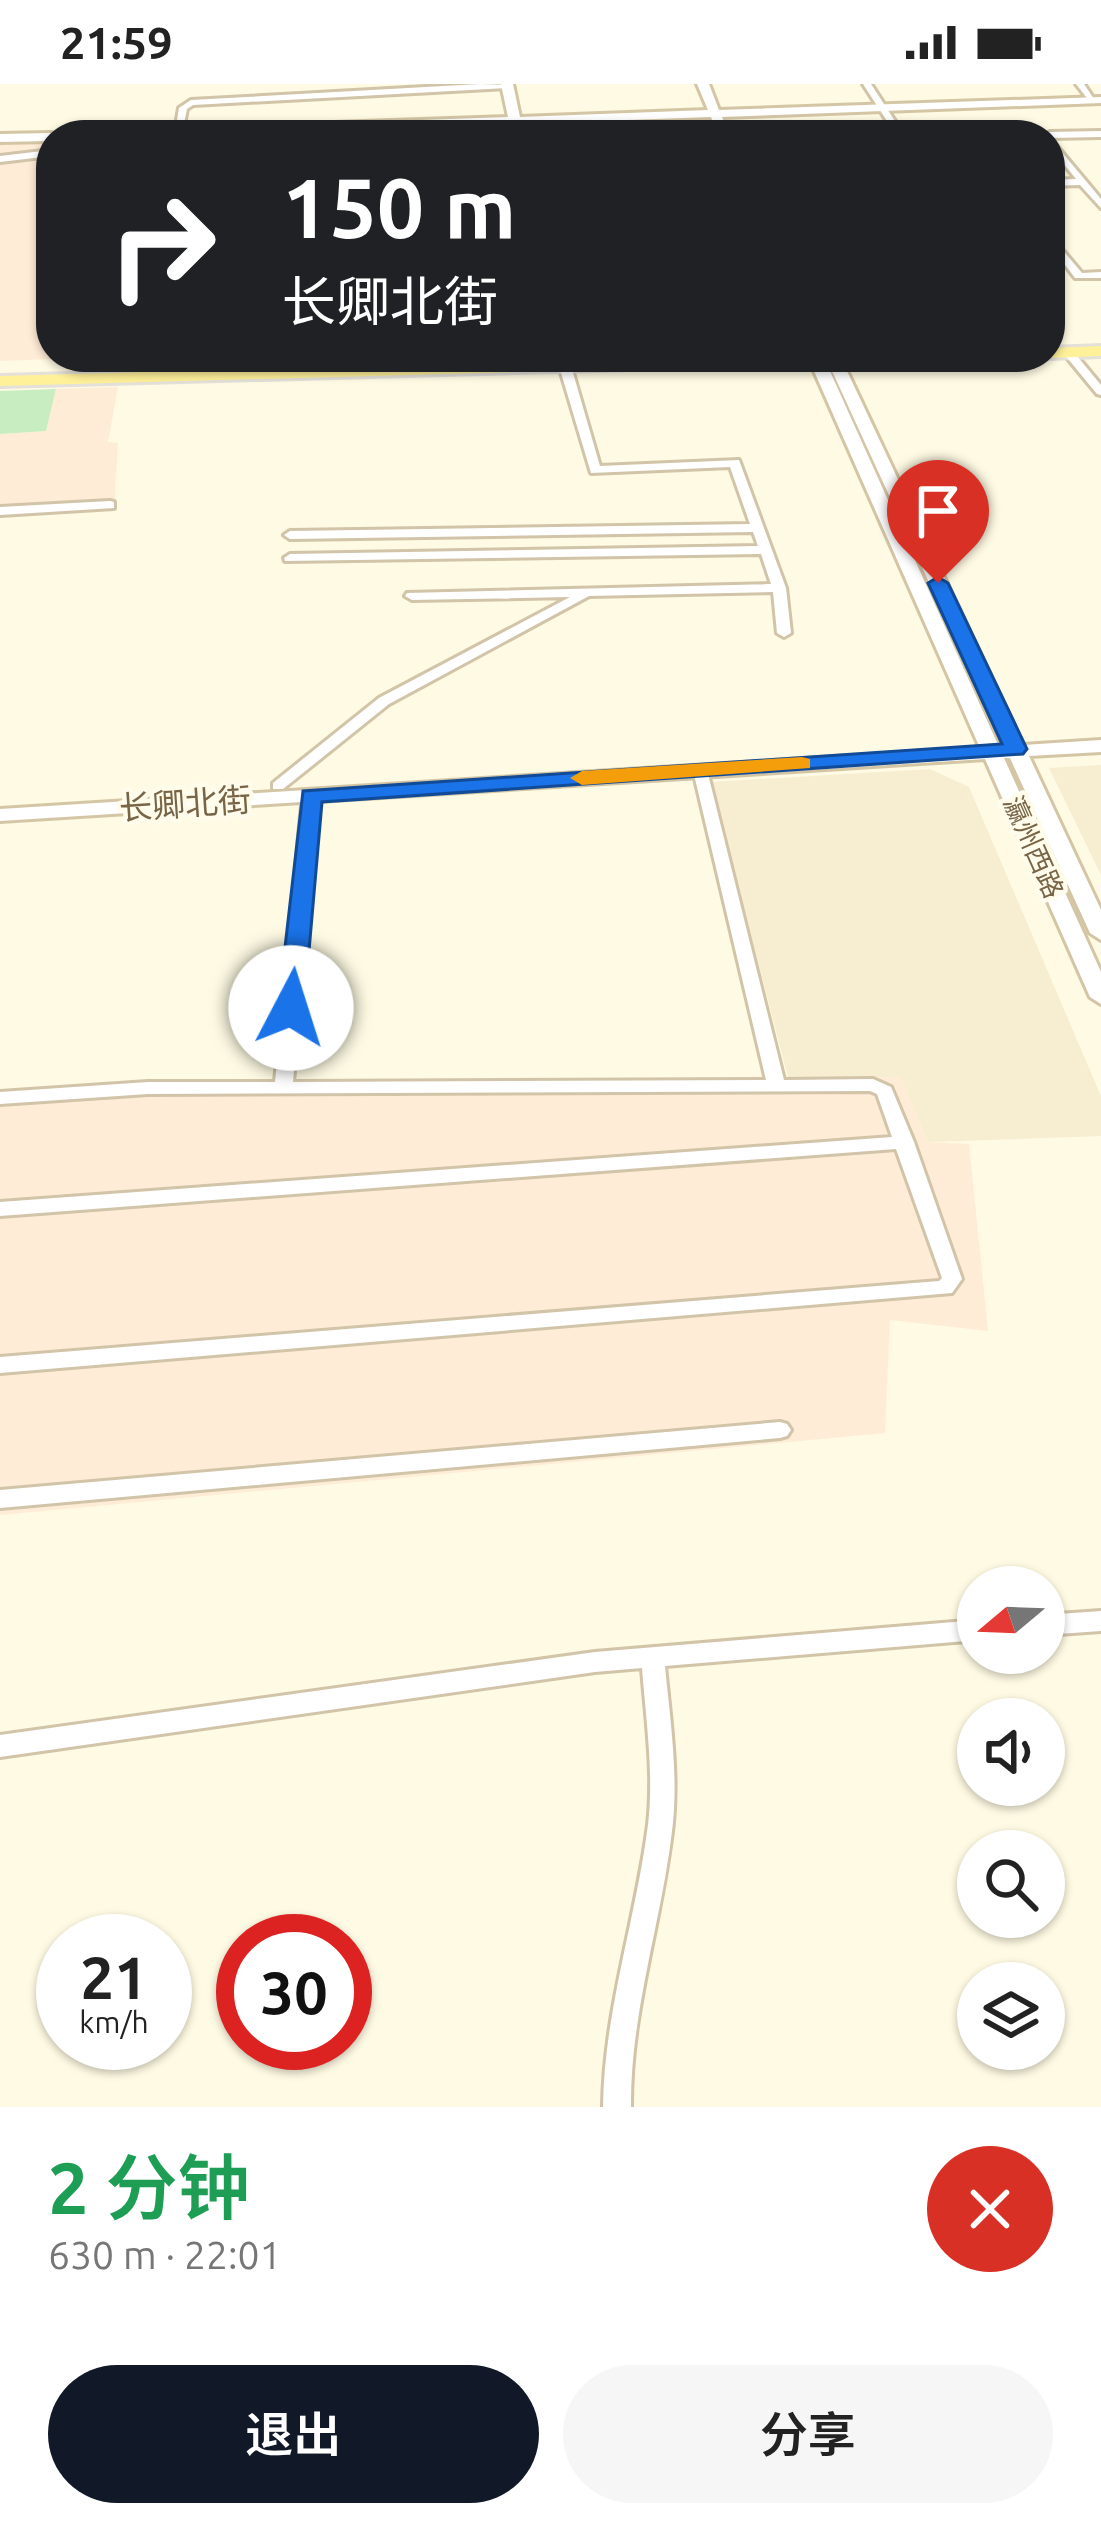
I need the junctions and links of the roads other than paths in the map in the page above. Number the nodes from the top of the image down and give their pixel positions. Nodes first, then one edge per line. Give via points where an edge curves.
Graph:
1 (704, 84) edge
2 (867, 84) edge
3 (1080, 84) edge
4 (507, 85) edge
5 (1097, 100) edge
6 (883, 108) junction
7 (715, 114) junction
8 (180, 120) edge
9 (521, 120) edge
10 (549, 120) edge
11 (718, 120) edge
12 (891, 120) edge
13 (1101, 134) edge
14 (36, 137) edge
15 (1065, 137) edge
16 (0, 138) edge
17 (36, 155) edge
18 (1065, 158) edge
19 (0, 159) edge
20 (1083, 182) junction
21 (1065, 183) edge
22 (1101, 205) edge
23 (1065, 258) edge
24 (1101, 275) edge
25 (1065, 348) edge
26 (1101, 348) edge
27 (1065, 358) edge
28 (42, 372) edge
29 (257, 372) edge
30 (567, 372) edge
31 (821, 372) edge
32 (840, 372) edge
33 (0, 377) edge
34 (1101, 392) edge
35 (110, 505) dead end
36 (0, 511) edge
37 (758, 528) junction
38 (290, 535) dead end
39 (766, 550) junction
40 (290, 558) dead end
41 (779, 588) junction
42 (588, 592) junction
43 (412, 596) dead end
44 (784, 633) dead end
45 (1101, 736) edge
46 (1013, 745) junction
47 (989, 746) junction
48 (1101, 746) edge
49 (700, 770) junction
50 (278, 786) junction
51 (311, 796) junction
52 (0, 804) edge
53 (0, 815) edge
54 (1101, 933) edge
55 (1101, 997) edge
56 (776, 1085) junction
57 (283, 1088) junction
58 (0, 1098) edge
59 (904, 1142) junction
60 (0, 1210) edge
61 (0, 1365) edge
62 (780, 1430) dead end
63 (0, 1499) edge
64 (1101, 1621) edge
65 (1065, 1624) edge
66 (957, 1632) edge
67 (653, 1657) junction
68 (0, 1746) edge
69 (617, 2107) edge

1 - 7 street
2 - 6 street
3 - 5 street
4 - 8 street via 191,103
4 - 9 street
5 - 6 street
6 - 7 street
6 - 12 street
7 - 10 street
7 - 11 street
13 - 15 street
14 - 16 street
17 - 19 street
18 - 20 street
20 - 21 street
20 - 22 street
23 - 24 street via 1079,276
25 - 26 main road
27 - 34 street
28 - 33 main road
29 - 33 main road
30 - 37 street via 595,470 735,463
31 - 47 street, 瀛州西路
32 - 46 street, 瀛州西路
35 - 36 street
37 - 38 street
37 - 39 street
39 - 40 street
39 - 41 street
41 - 42 street
41 - 44 street
42 - 43 street
42 - 50 street via 384,701
45 - 46 street
46 - 47 street, 长卿北街
46 - 48 street
46 - 54 street, 瀛州西路
47 - 49 street, 长卿北街
47 - 50 street, 长卿北街
47 - 55 street, 瀛州西路
49 - 51 street, 长卿北街
49 - 56 street
50 - 52 street, 长卿北街
51 - 53 street, 长卿北街
51 - 57 street
56 - 57 street
56 - 59 street via 873,1085 886,1091
57 - 58 street
59 - 60 street
59 - 61 street via 952,1279 945,1288
62 - 63 street
64 - 65 street
66 - 67 street
67 - 68 street
67 - 69 street via 663,1780 616,2066

